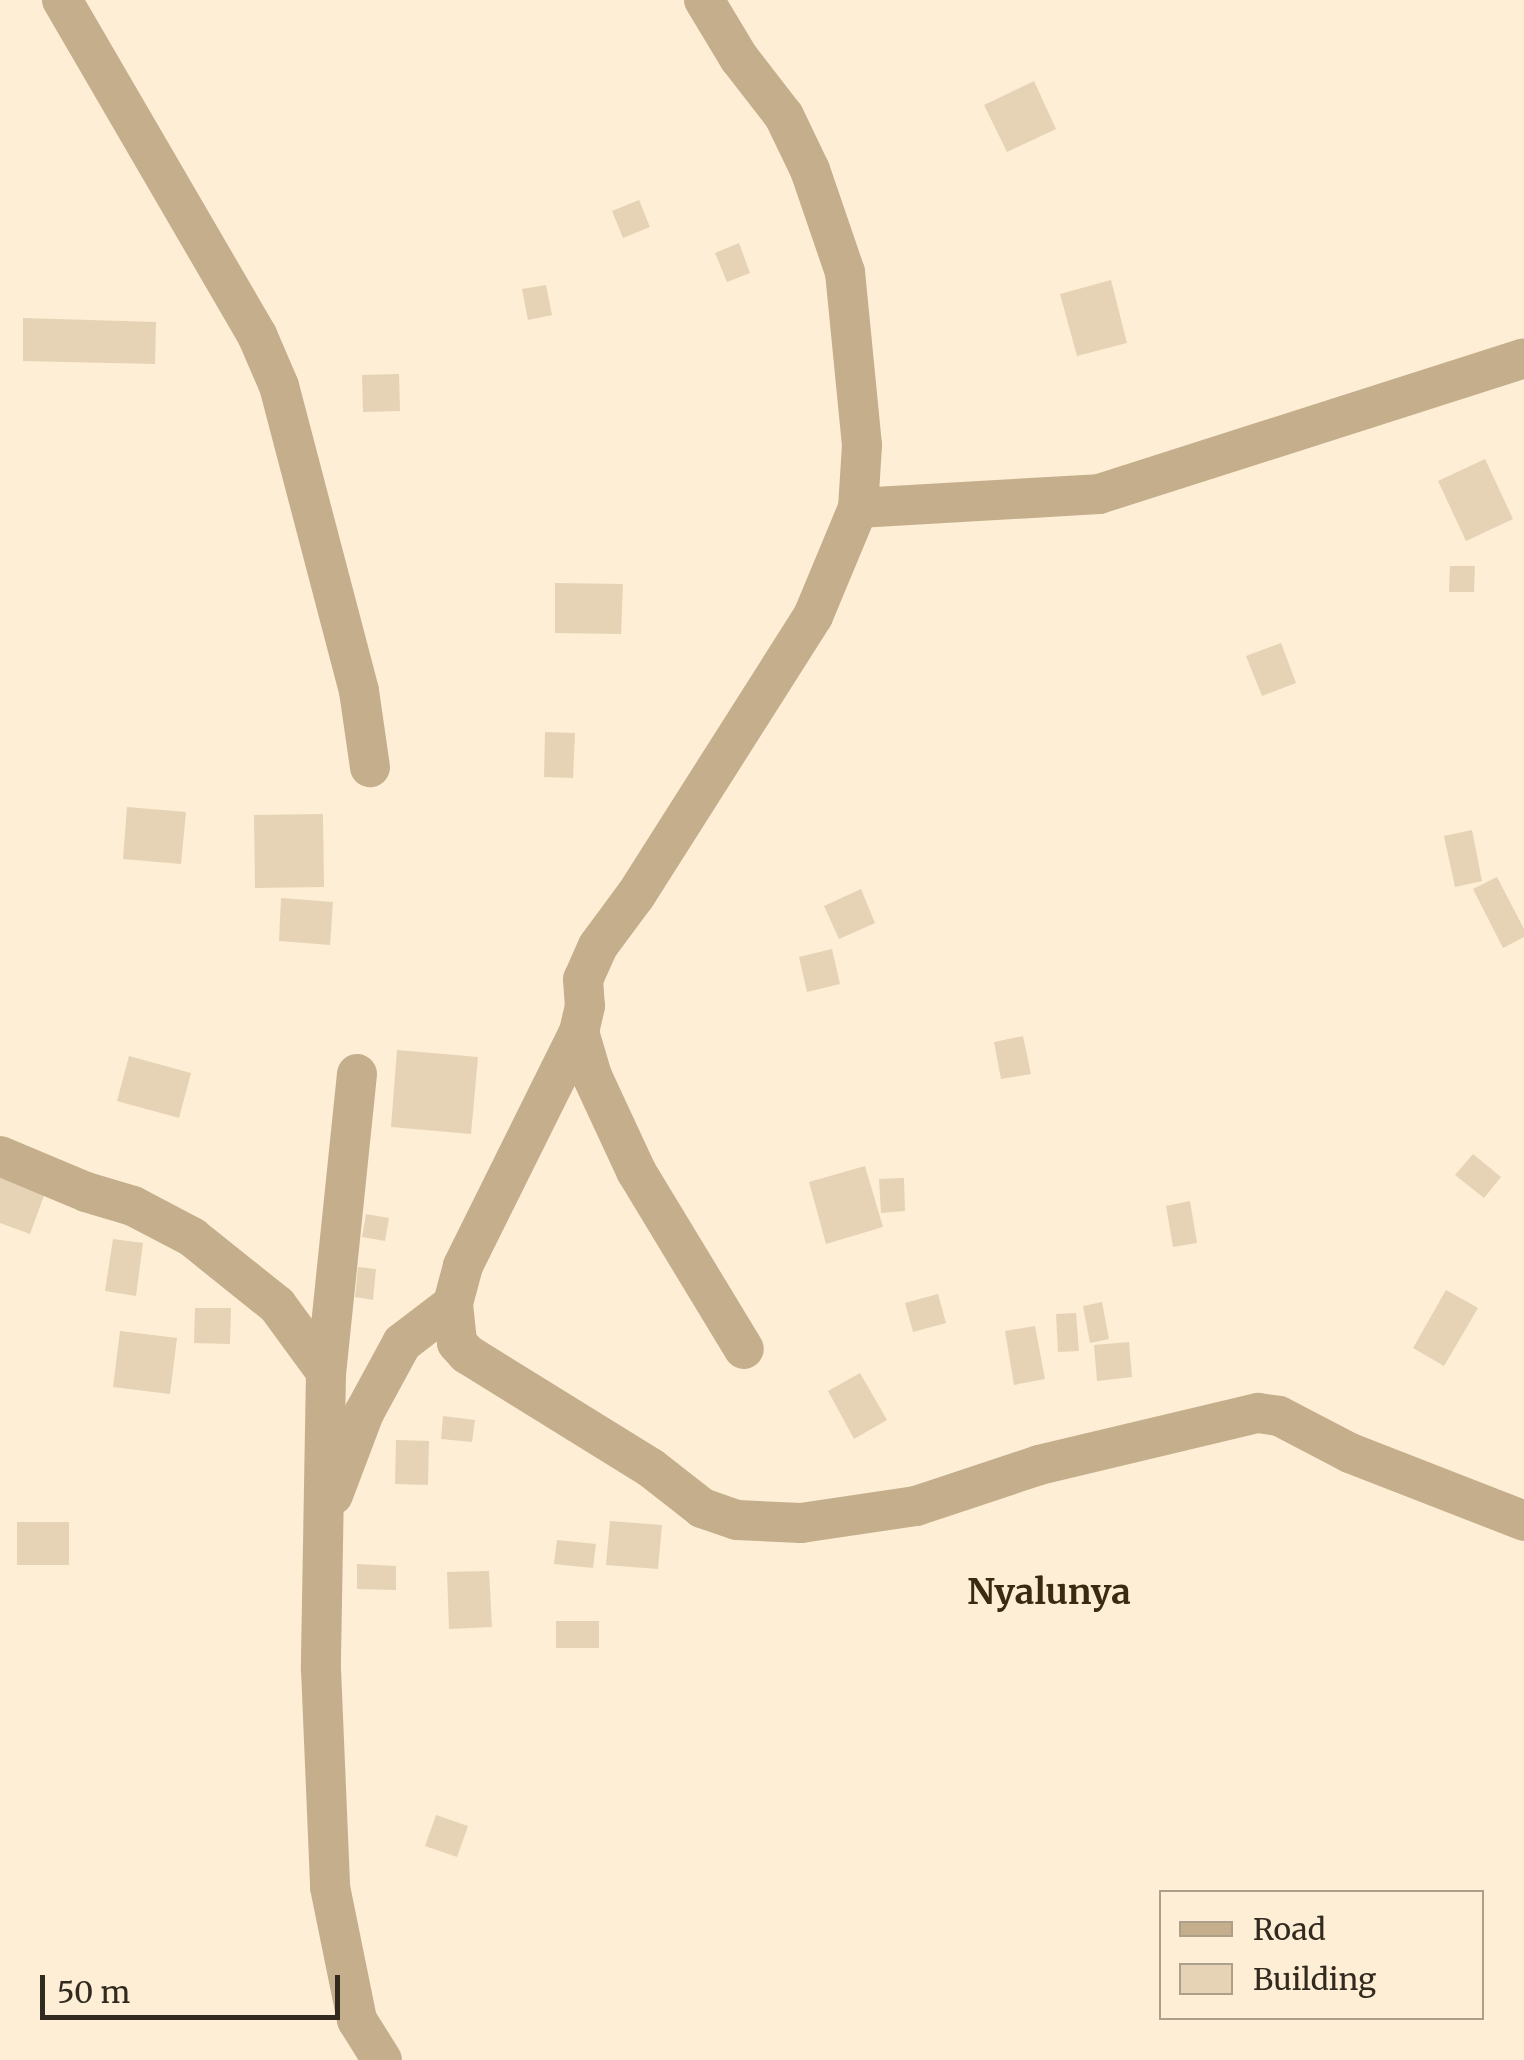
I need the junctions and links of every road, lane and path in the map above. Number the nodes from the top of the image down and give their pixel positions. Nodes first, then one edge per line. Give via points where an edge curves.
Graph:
1 (62, 0) edge
2 (704, 0) edge
3 (1524, 358) edge
4 (858, 508) junction
5 (370, 767) dead end
6 (579, 1032) junction
7 (357, 1074) dead end
8 (0, 1156) edge
9 (453, 1304) junction
10 (744, 1349) dead end
11 (326, 1372) junction
12 (323, 1518) junction
13 (1524, 1521) edge
14 (382, 2060) edge

1 - 5 street via 257,335 279,386 359,692
2 - 4 street via 784,116 845,272 862,445
3 - 4 street via 1099,494
4 - 6 street via 813,616 598,946 583,980
6 - 9 street via 463,1266
6 - 10 street via 636,1171
7 - 11 street
8 - 11 street via 134,1206 192,1237 277,1304
9 - 12 street via 402,1343 364,1413
9 - 13 street via 452,1329 467,1354 651,1468 702,1508 738,1520 801,1523 916,1506 1039,1465 1258,1412
11 - 12 street
12 - 14 street via 320,1668 330,1887 357,2020

